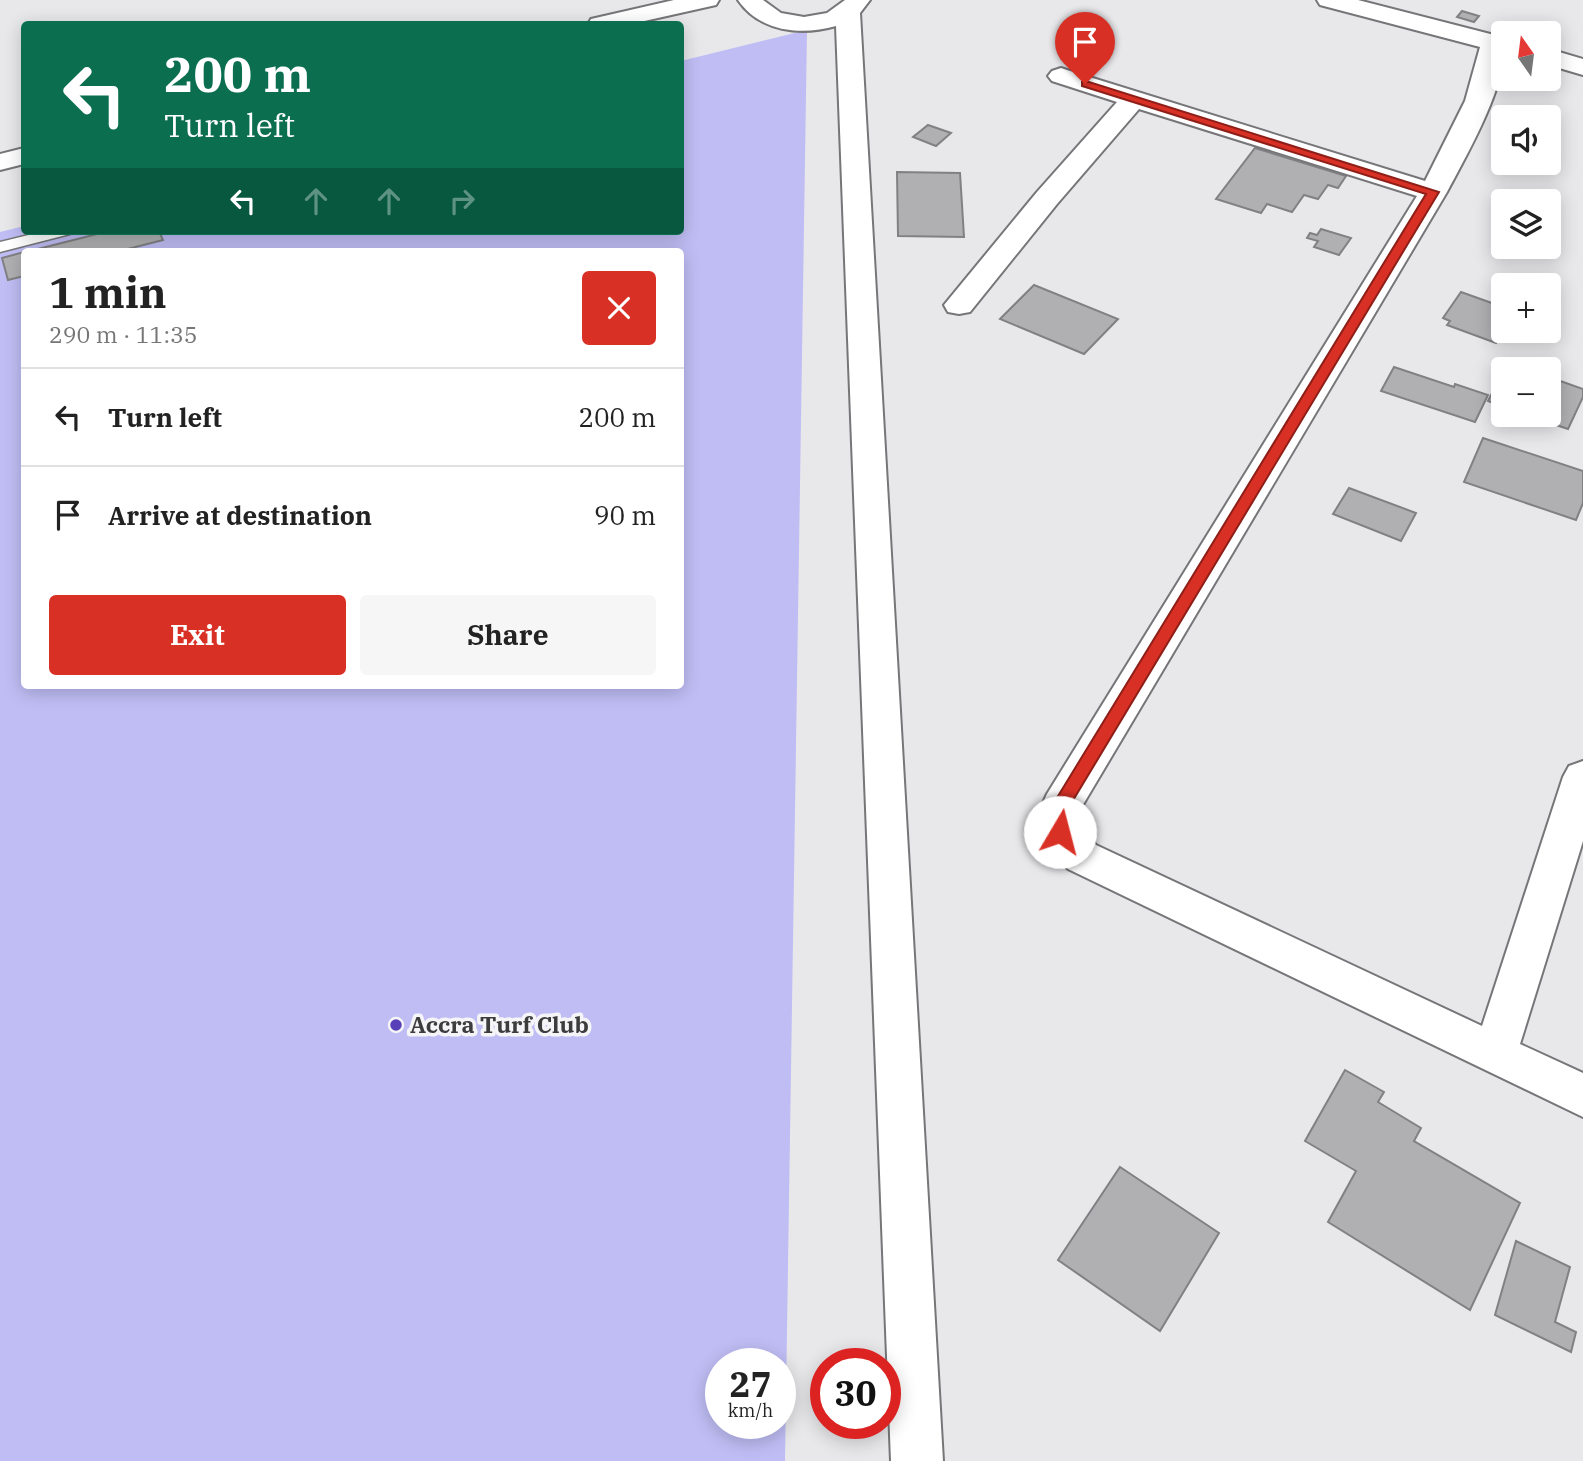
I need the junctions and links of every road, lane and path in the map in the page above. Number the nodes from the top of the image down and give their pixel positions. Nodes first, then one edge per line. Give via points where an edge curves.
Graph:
1 (707, 0) edge
2 (1329, 0) edge
3 (853, 6) edge
4 (749, 11) edge
5 (613, 21) edge
6 (1491, 41) edge
7 (1561, 61) edge
8 (1491, 63) edge
9 (1583, 67) edge
10 (1061, 76) dead end
11 (1133, 100) junction
12 (21, 157) edge
13 (0, 162) edge
14 (21, 172) edge
15 (0, 176) edge
16 (1433, 192) junction
17 (48, 235) edge
18 (0, 247) edge
19 (959, 305) dead end
20 (1583, 777) edge
21 (1495, 1054) junction
22 (1583, 1096) edge
23 (917, 1461) edge

1 - 5 street
2 - 6 street
3 - 4 street via 829,20 805,23
3 - 23 street
7 - 9 street
8 - 16 street via 1472,119
10 - 11 street
11 - 16 street
11 - 19 street
12 - 13 street
14 - 15 street
16 - 21 street via 1061,806 1060,832 1082,857
17 - 18 lane
20 - 21 street
21 - 22 street

